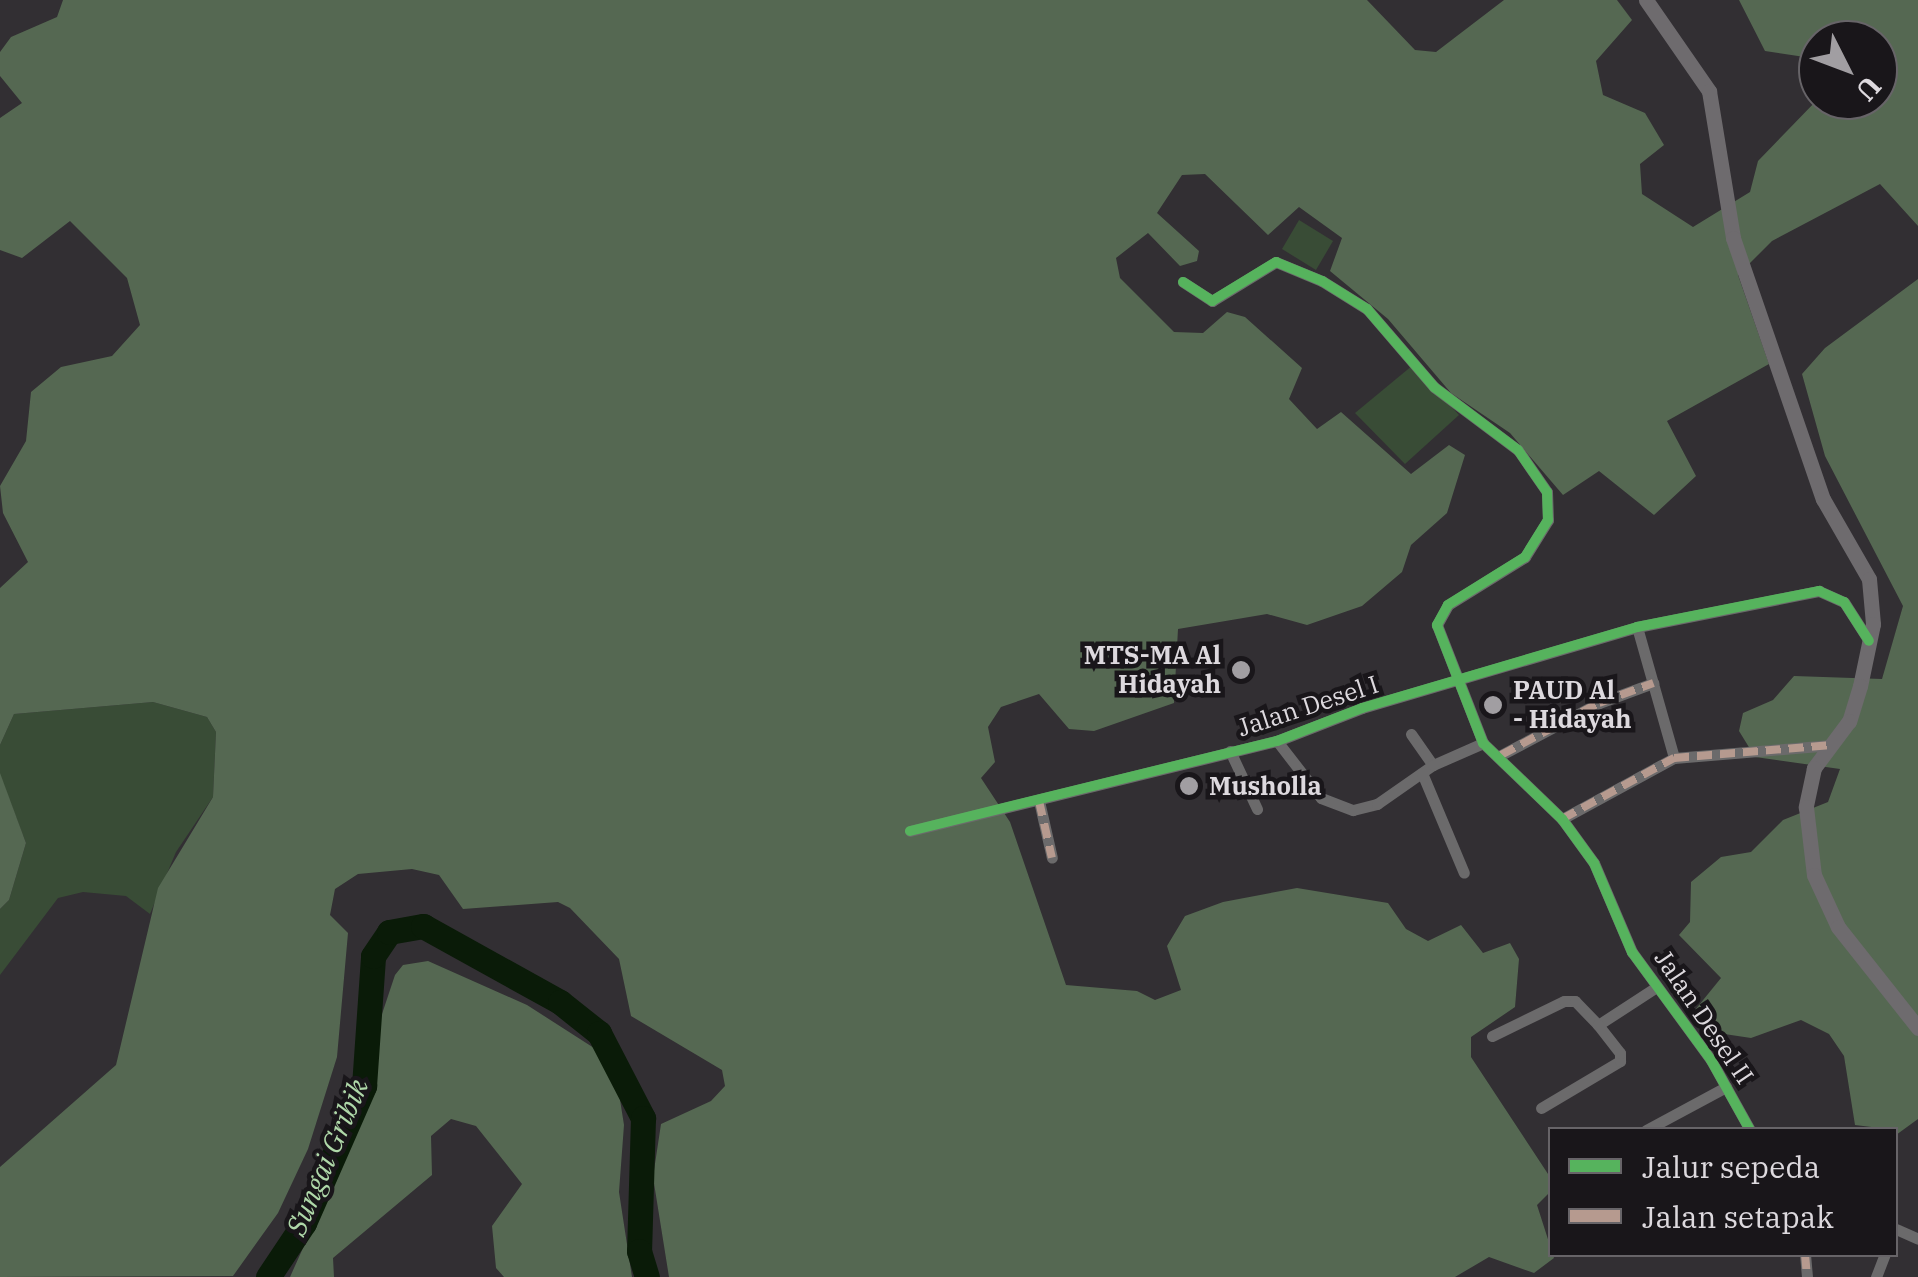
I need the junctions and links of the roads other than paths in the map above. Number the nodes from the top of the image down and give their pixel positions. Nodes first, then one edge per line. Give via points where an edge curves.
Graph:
1 (1646, 0) edge
2 (1182, 282) dead end
3 (1637, 627) junction
4 (1870, 642) junction
5 (1460, 683) junction
6 (1654, 683) junction
7 (1411, 734) dead end
8 (1277, 741) junction
9 (1483, 743) junction
10 (1831, 745) junction
11 (1230, 751) junction
12 (1502, 755) junction
13 (1674, 758) junction
14 (1428, 769) junction
15 (1039, 801) junction
16 (1257, 808) dead end
17 (1562, 820) junction
18 (910, 830) dead end
19 (1052, 858) dead end
20 (1464, 873) dead end
21 (1655, 988) junction
22 (1598, 1025) junction
23 (1918, 1028) edge
24 (1492, 1036) dead end
25 (1726, 1086) junction
26 (1541, 1108) dead end
27 (1651, 1127) edge
28 (1748, 1127) edge

1 - 4 main road via 1710,91 1733,238 1823,499 1869,579
2 - 5 street via 1212,301 1276,262 1322,281 1367,309 1434,387 1518,450 1547,492 1548,520 1525,557 1439,616
3 - 4 street, Jalan Desel I via 1819,591 1844,602
3 - 5 street, Jalan Desel I
3 - 6 street
4 - 10 main road via 1849,721
5 - 8 street, Jalan Desel I via 1362,708
5 - 9 street
6 - 12 street via 1600,703
6 - 13 street
7 - 14 street
8 - 11 street, Jalan Desel I
8 - 14 street via 1309,787 1340,809 1377,804
9 - 12 street, Jalan Desel II
9 - 14 street
10 - 13 street
10 - 23 main road via 1806,789 1814,875 1838,927
11 - 15 street, Jalan Desel I
11 - 16 street
12 - 17 street, Jalan Desel II
13 - 17 street
14 - 20 street
15 - 18 street, Jalan Desel I
15 - 19 street
17 - 21 street, Jalan Desel II via 1594,863
21 - 22 street
21 - 25 street, Jalan Desel II
22 - 24 street via 1575,1001 1564,1001
22 - 26 street via 1620,1052 1620,1062
25 - 27 street
25 - 28 street, Jalan Desel II

